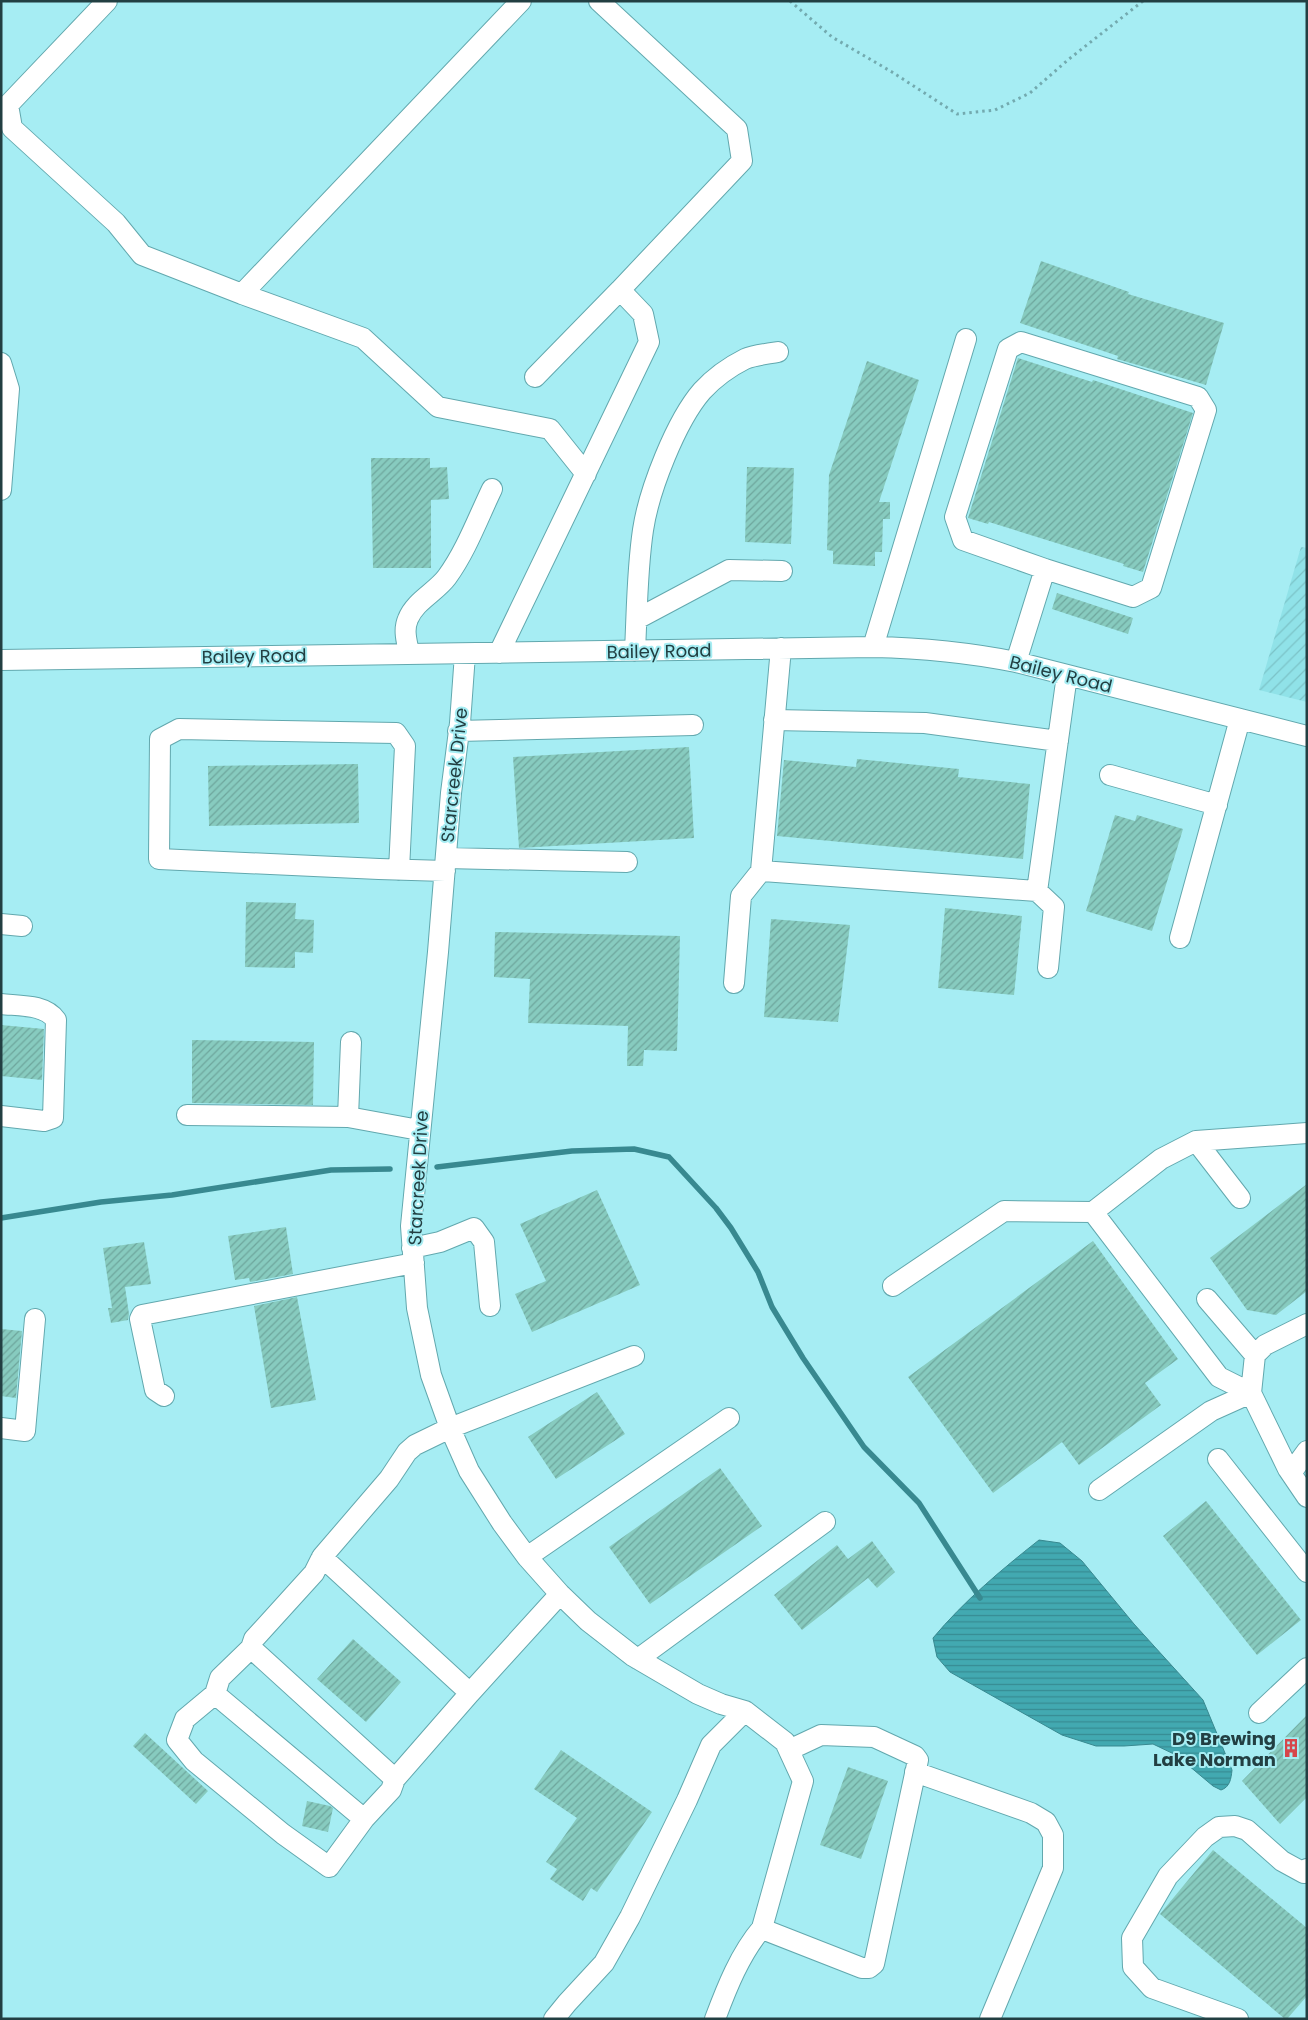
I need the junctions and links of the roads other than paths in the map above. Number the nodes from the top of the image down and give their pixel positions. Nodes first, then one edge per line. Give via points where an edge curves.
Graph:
1 (107, 1) edge
2 (521, 1) edge
3 (599, 1) edge
4 (620, 290) junction
5 (242, 294) junction
6 (966, 339) dead end
7 (778, 352) dead end
8 (1, 363) edge
9 (535, 377) dead end
10 (5, 404) edge
11 (586, 474) junction
12 (492, 489) dead end
13 (1, 490) edge
14 (1044, 569) junction
15 (782, 571) dead end
16 (637, 619) junction
17 (873, 647) junction
18 (780, 648) junction
19 (635, 651) junction
20 (499, 652) junction
21 (409, 653) junction
22 (465, 654) junction
23 (1, 660) edge
24 (1016, 662) junction
25 (1067, 675) junction
26 (1240, 719) junction
27 (774, 720) junction
28 (693, 725) dead end
29 (458, 731) junction
30 (1307, 736) edge
31 (1058, 741) junction
32 (1110, 775) dead end
33 (1217, 805) junction
34 (627, 862) dead end
35 (445, 864) junction
36 (399, 870) junction
37 (761, 871) junction
38 (1037, 891) junction
39 (1, 924) edge
40 (22, 926) dead end
41 (1180, 938) dead end
42 (1048, 968) dead end
43 (734, 984) dead end
44 (1, 1004) edge
45 (350, 1042) dead end
46 (187, 1115) dead end
47 (1, 1116) edge
48 (348, 1117) junction
49 (419, 1130) junction
50 (1307, 1133) edge
51 (1196, 1140) junction
52 (1240, 1198) dead end
53 (1093, 1212) junction
54 (413, 1256) junction
55 (892, 1286) dead end
56 (1207, 1299) dead end
57 (490, 1306) dead end
58 (35, 1319) dead end
59 (1307, 1324) edge
60 (1255, 1355) junction
61 (634, 1356) dead end
62 (1251, 1393) junction
63 (164, 1396) dead end
64 (729, 1418) dead end
65 (1, 1428) edge
66 (450, 1428) junction
67 (1307, 1451) edge
68 (1218, 1459) dead end
69 (1291, 1473) junction
70 (1099, 1490) dead end
71 (1307, 1497) edge
72 (825, 1522) dead end
73 (322, 1557) junction
74 (527, 1557) junction
75 (1307, 1572) edge
76 (560, 1594) junction
77 (251, 1648) junction
78 (638, 1659) junction
79 (1307, 1668) edge
80 (470, 1693) junction
81 (215, 1694) junction
82 (745, 1711) junction
83 (1259, 1713) dead end
84 (789, 1750) junction
85 (915, 1772) junction
86 (395, 1779) junction
87 (364, 1819) junction
88 (1306, 1872) edge
89 (762, 1928) junction
90 (554, 2019) edge
91 (715, 2019) edge
92 (990, 2019) edge
93 (1238, 2019) edge

1 - 5 street via 8,105 12,128 116,224 142,255
2 - 5 street
3 - 4 street via 737,129 742,161
4 - 9 street
4 - 11 street via 643,314 649,342
5 - 11 street via 363,338 438,407 550,429
6 - 17 street
7 - 16 street via 747,358 723,371 702,392 681,424 657,474 643,528
8 - 10 street via 9,389
10 - 13 street
11 - 20 street
12 - 21 street via 446,579 413,610 408,619 405,632
14 - 14 street via 1133,597 1151,588 1206,410 1198,397 1021,342 1008,349 955,517 963,540
14 - 24 street
15 - 16 street via 729,570
16 - 19 street
17 - 18 street, Bailey Road
17 - 24 street, Bailey Road via 948,650
18 - 19 street, Bailey Road
18 - 27 street
19 - 20 street, Bailey Road
20 - 22 street, Bailey Road
21 - 22 street, Bailey Road
21 - 23 street, Bailey Road
22 - 29 street, Starcreek Drive
24 - 25 street, Bailey Road
25 - 26 street, Bailey Road
25 - 31 street
26 - 30 street, Bailey Road
26 - 33 street
27 - 31 street via 925,723
27 - 37 street
28 - 29 street
29 - 35 street, Starcreek Drive
31 - 38 street
32 - 33 street
33 - 41 street
34 - 35 street
35 - 36 street
35 - 49 street, Starcreek Drive
36 - 36 street via 158,859 160,738 179,729 396,732 405,746
37 - 38 street
37 - 43 street via 741,896
38 - 42 street via 1054,907
39 - 40 street
44 - 47 street via 41,1009 56,1020 53,1118 44,1121
45 - 48 street
46 - 48 street
48 - 49 street
49 - 54 street, Starcreek Drive via 411,1226
50 - 51 street
51 - 52 street
51 - 53 street via 1161,1159
53 - 55 street via 1004,1211
53 - 62 street via 1219,1377
54 - 57 street via 474,1228 484,1242
54 - 63 street via 142,1316 155,1390
54 - 66 street, Starcreek Drive via 417,1308 431,1375
56 - 60 street
58 - 65 street via 25,1431
59 - 60 street via 1265,1345
60 - 62 street
61 - 66 street
62 - 69 street
62 - 70 street via 1212,1411
64 - 74 street
66 - 73 street via 407,1452 389,1479
66 - 74 street, Starcreek Drive via 469,1471
67 - 69 street
68 - 75 street
69 - 71 street
72 - 78 street
73 - 77 street via 314,1573 254,1639
73 - 80 street
74 - 76 street, Starcreek Drive
76 - 78 street, Starcreek Drive via 588,1621
76 - 80 street
77 - 81 street via 220,1678
77 - 86 street
78 - 82 street, Starcreek Drive via 698,1694
79 - 83 street
80 - 86 street
81 - 87 street
81 - 87 street via 185,1719 177,1740 194,1761 283,1834 330,1867
82 - 84 street via 785,1742
82 - 90 street via 711,1745 630,1917 604,1963
84 - 85 street via 821,1735 874,1737 915,1756 918,1760
84 - 89 street via 803,1781
85 - 89 street via 874,1964 862,1968
85 - 92 street via 1031,1814 1046,1822 1053,1835 1053,1868
86 - 87 street via 391,1790
88 - 93 street via 1282,1861 1247,1830 1234,1826 1219,1827 1168,1876 1132,1938 1133,1967 1152,1988
89 - 91 street via 730,1980

